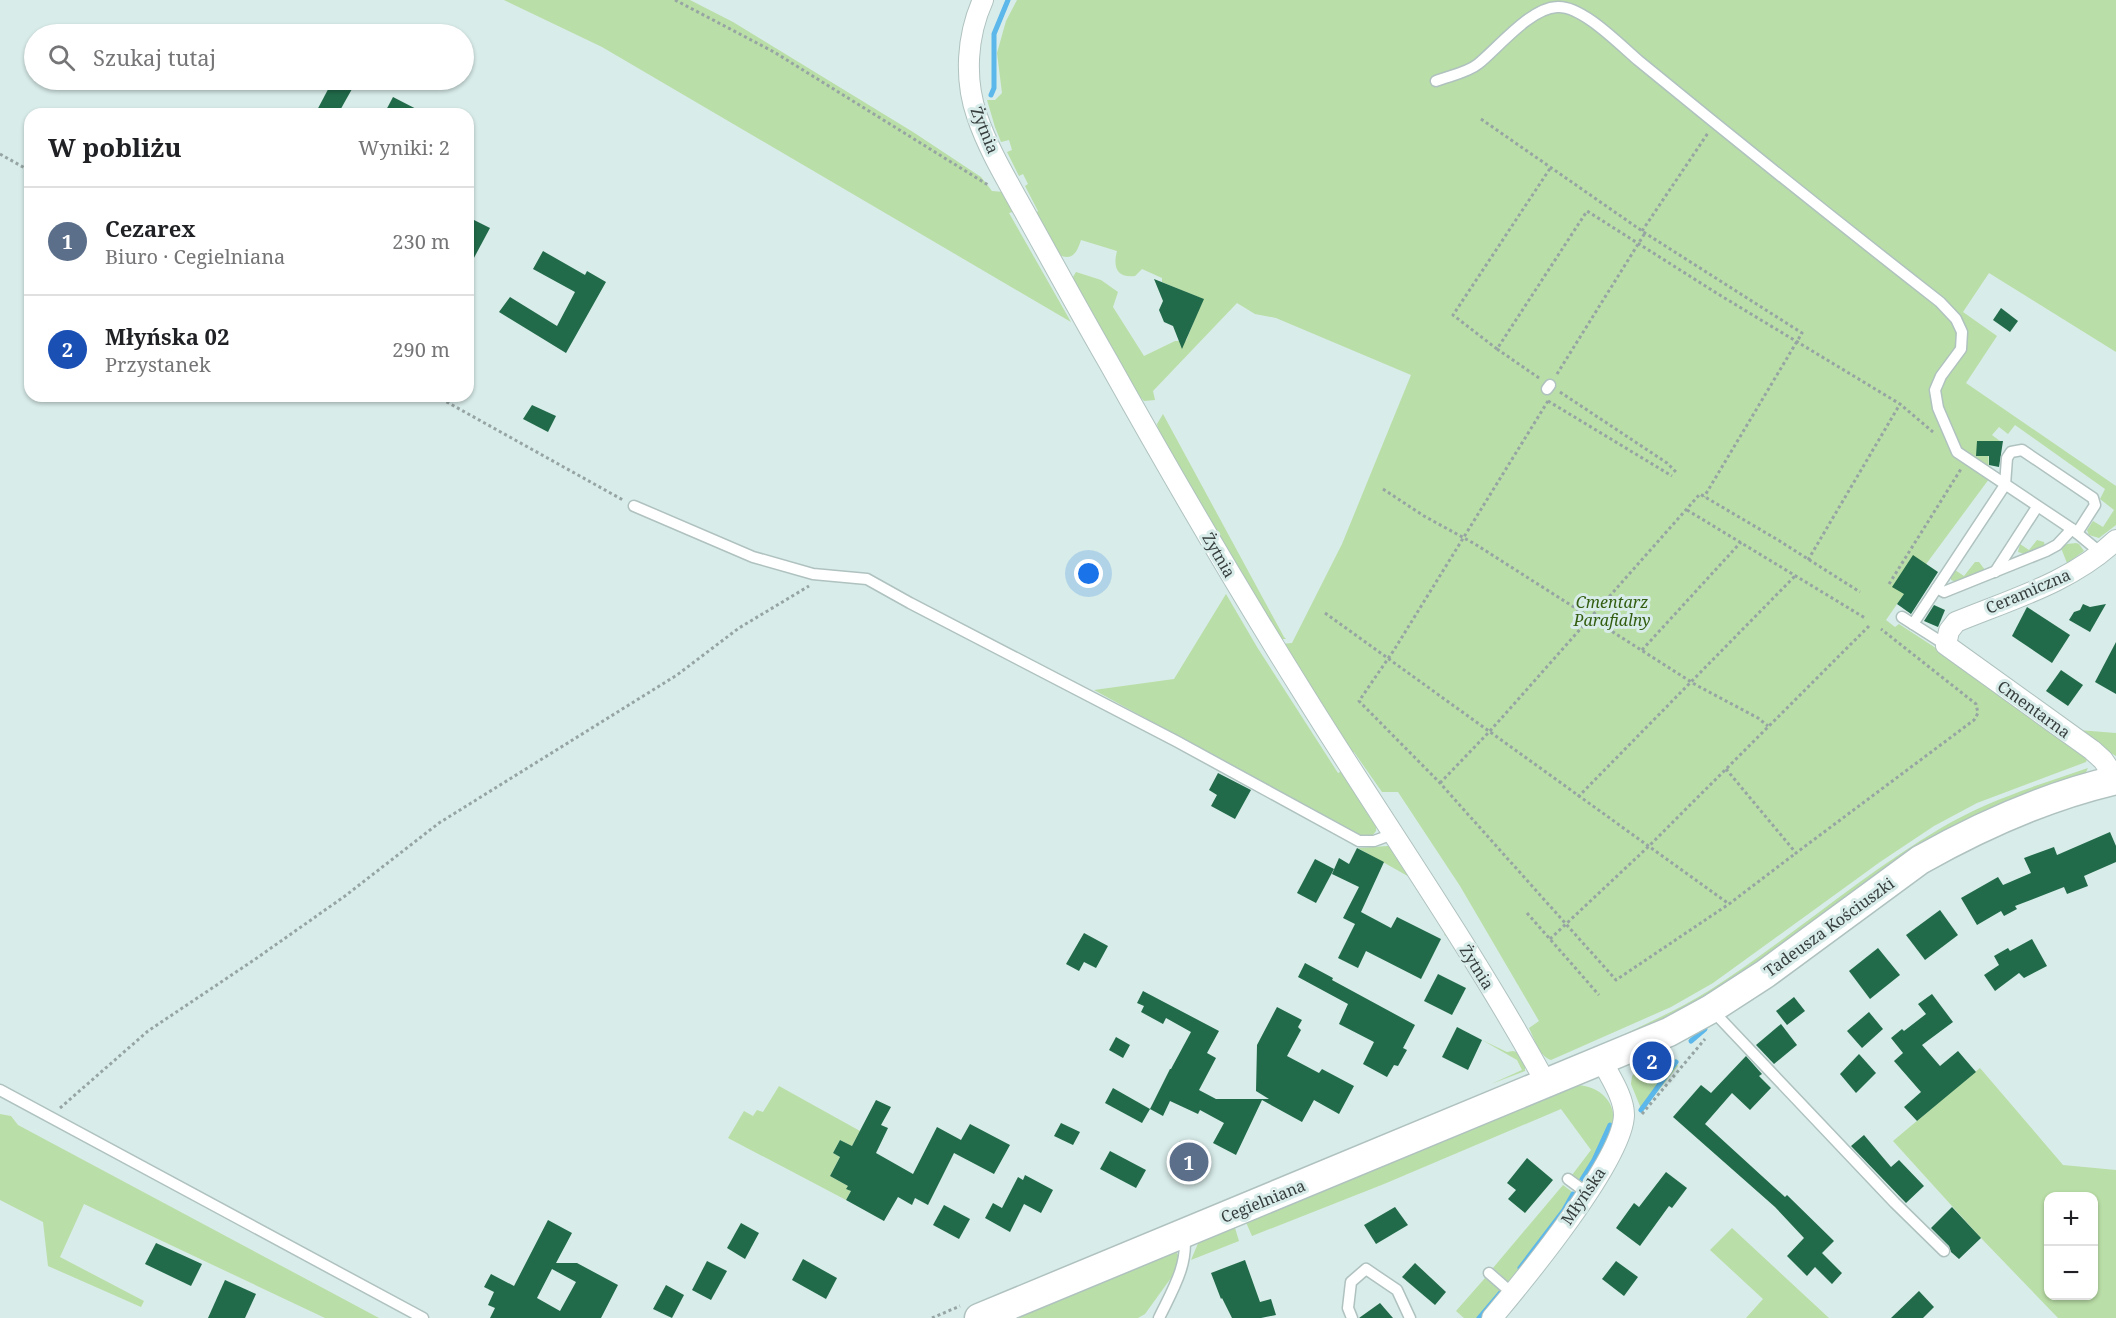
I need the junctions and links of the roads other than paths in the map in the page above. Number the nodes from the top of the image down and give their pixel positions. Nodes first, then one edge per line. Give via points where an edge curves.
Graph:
1 (983, 0) edge
2 (1436, 81) dead end
3 (2005, 485) junction
4 (634, 506) road end
5 (2037, 507) junction
6 (2074, 531) junction
7 (2116, 540) edge
8 (2101, 553) junction
9 (1995, 572) junction
10 (1937, 588) junction
11 (1902, 617) dead end
12 (1912, 624) junction
13 (1946, 645) junction
14 (2116, 779) edge
15 (1393, 834) junction
16 (1717, 1016) junction
17 (1602, 1060) junction
18 (1546, 1083) junction
19 (0, 1090) edge
20 (1568, 1179) dead end
21 (1587, 1193) junction
22 (1184, 1233) junction
23 (1944, 1251) dead end
24 (1489, 1272) dead end
25 (1513, 1294) junction
26 (423, 1318) edge
27 (979, 1318) edge
28 (1159, 1318) edge
29 (1352, 1318) edge
30 (1410, 1318) edge
31 (1492, 1318) edge

1 - 15 street, Żytnia via 969,61 972,97 983,132 1128,398 1236,584
2 - 3 lane via 1476,66 1542,11 1565,7 1590,20 1940,302 1956,319 1962,332 1960,349 1935,390 1938,408 1957,452
3 - 5 lane
3 - 6 lane via 2007,458 2022,450 2093,498 2095,505
3 - 10 lane
4 - 15 lane via 753,557 826,576 875,582 1359,841 1374,841
5 - 6 lane
5 - 9 lane
6 - 8 lane
6 - 9 lane via 2046,551
7 - 8 street, Ceramiczna
8 - 13 street, Ceramiczna via 2061,579 1956,622
9 - 10 lane via 1944,592
10 - 12 lane
11 - 12 lane
12 - 13 lane
13 - 14 street, Cmentarna via 2092,750
14 - 16 street, Tadeusza Kościuszki via 2057,796 1982,827 1920,860 1765,974
15 - 18 street, Żytnia
16 - 17 street, Tadeusza Kościuszki
16 - 23 lane
17 - 18 street, Tadeusza Kościuszki
17 - 21 street, Młyńska via 1622,1101 1623,1127
18 - 22 street, Cegielniana
19 - 26 lane
20 - 21 lane
21 - 25 street, Młyńska
22 - 27 street, Cegielniana
22 - 28 lane via 1183,1267
24 - 25 lane
25 - 31 street, Młyńska
29 - 30 lane via 1348,1308 1351,1282 1366,1269 1397,1290

